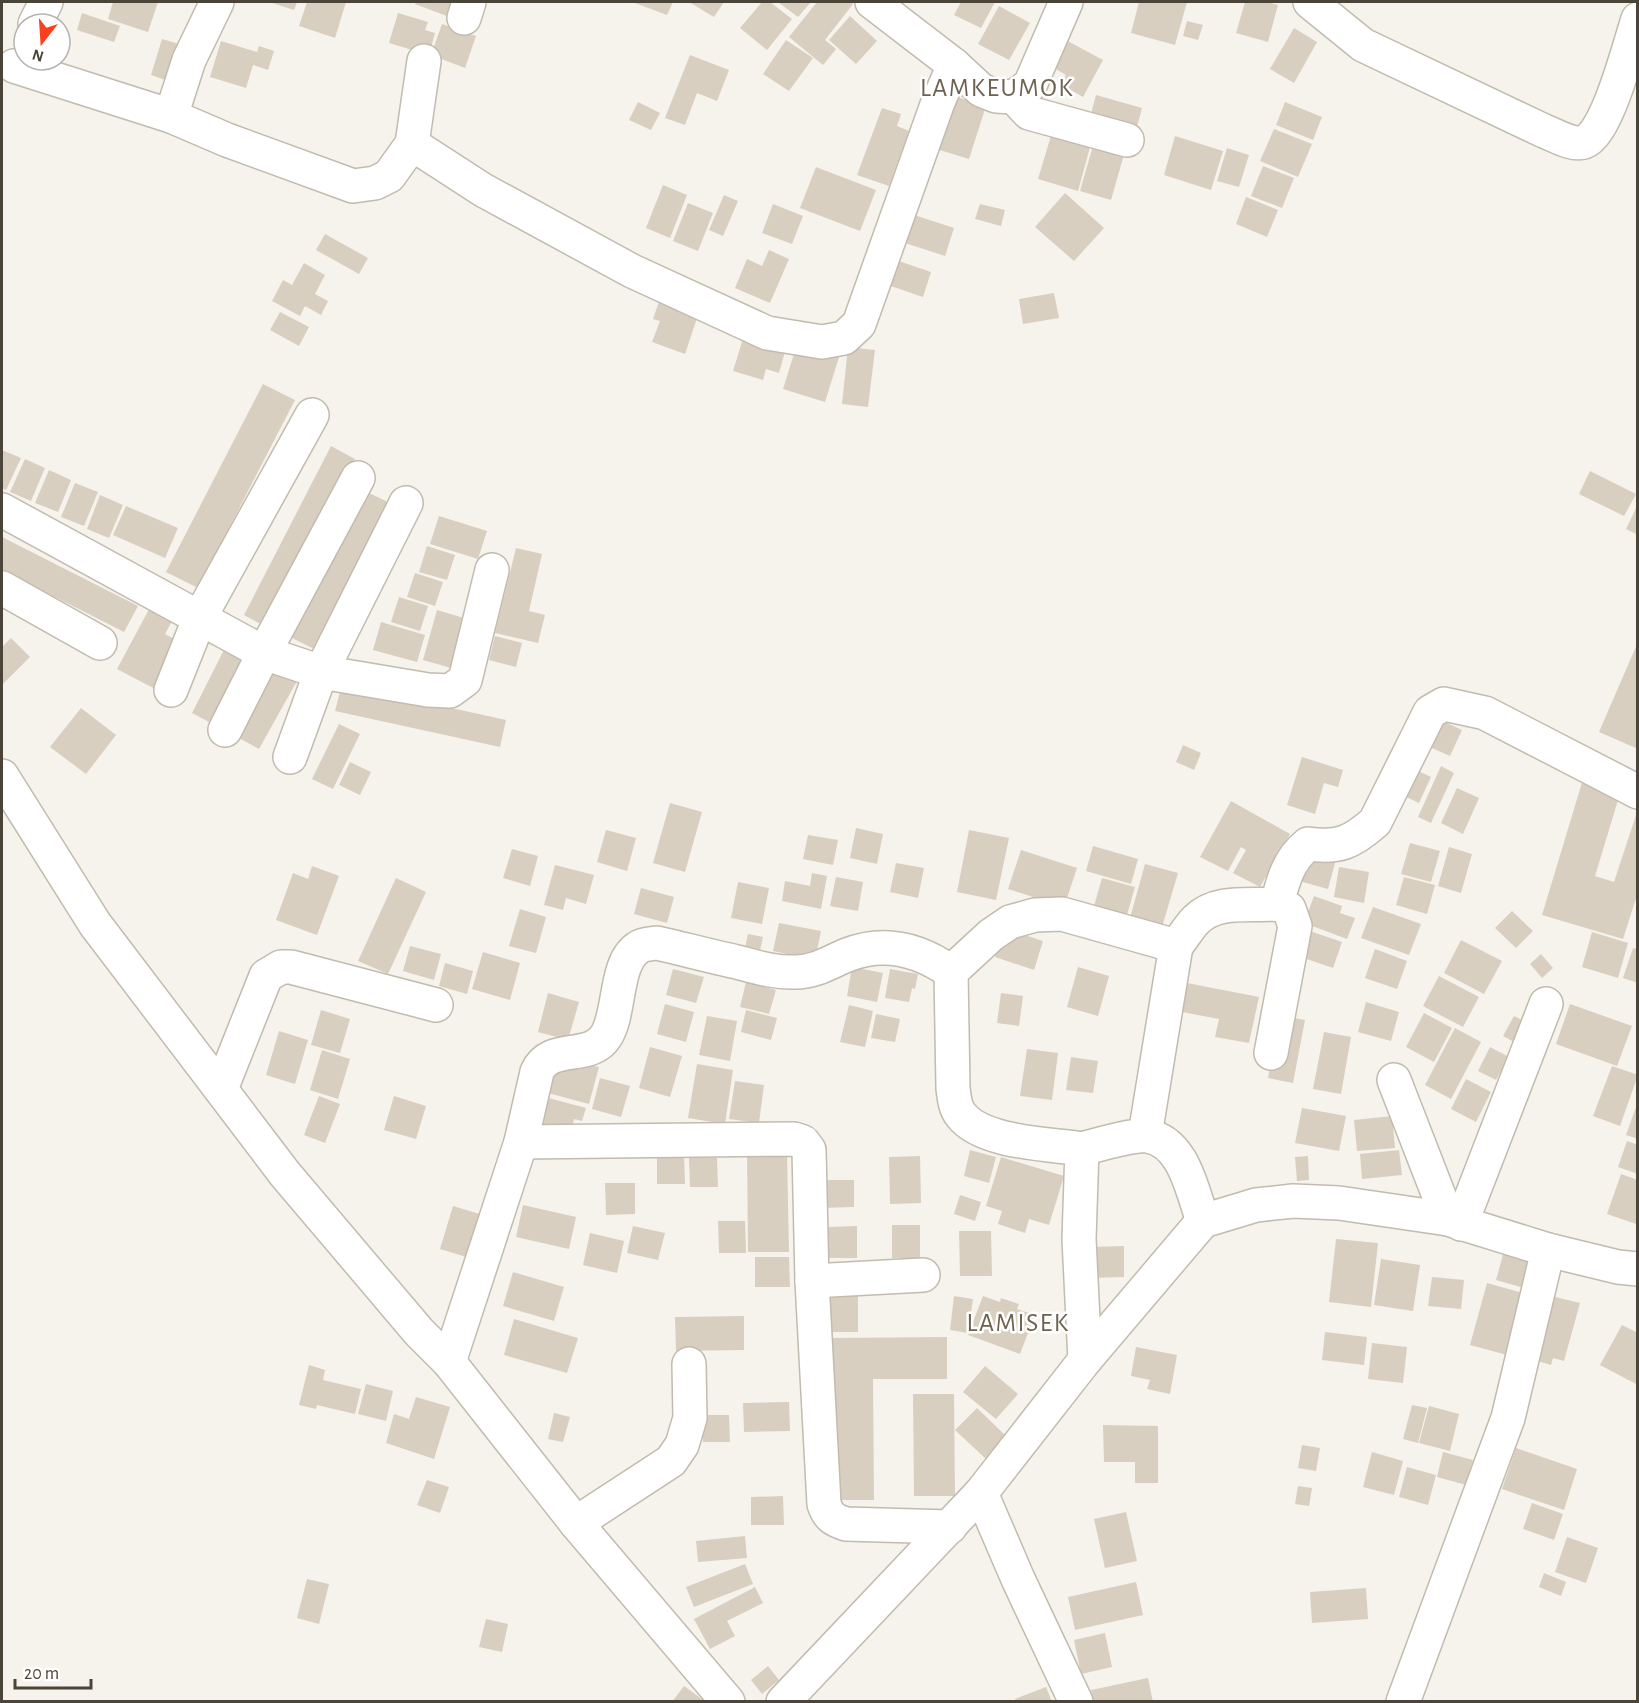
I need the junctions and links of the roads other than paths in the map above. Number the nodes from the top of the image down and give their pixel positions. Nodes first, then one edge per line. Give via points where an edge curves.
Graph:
1 (217, 2) edge
2 (872, 2) edge
3 (1066, 2) edge
4 (1310, 2) edge
5 (1638, 20) edge
6 (424, 61) dead end
7 (954, 65) junction
8 (32, 72) edge
9 (1014, 97) junction
10 (171, 116) junction
11 (1127, 140) dead end
12 (412, 144) junction
13 (312, 415) dead end
14 (358, 478) dead end
15 (406, 502) dead end
16 (2, 510) edge
17 (492, 570) dead end
18 (2, 588) edge
19 (200, 617) junction
20 (100, 643) dead end
21 (264, 653) junction
22 (321, 672) junction
23 (171, 690) dead end
24 (225, 730) dead end
25 (290, 757) dead end
26 (2, 776) edge
27 (1638, 792) edge
28 (1277, 904) junction
29 (1176, 946) junction
30 (951, 972) junction
31 (1546, 1004) dead end
32 (436, 1005) dead end
33 (1270, 1053) dead end
34 (1394, 1080) dead end
35 (221, 1089) junction
36 (1145, 1135) junction
37 (521, 1142) junction
38 (1082, 1149) junction
39 (1203, 1221) junction
40 (1455, 1222) junction
41 (1548, 1250) junction
42 (1638, 1269) edge
43 (923, 1275) dead end
44 (812, 1281) junction
45 (1085, 1360) junction
46 (449, 1362) junction
47 (689, 1364) dead end
48 (981, 1493) junction
49 (576, 1522) junction
50 (950, 1527) junction
51 (728, 1701) edge
52 (783, 1701) edge
53 (1076, 1701) edge
54 (1403, 1701) edge

1 - 10 street via 189,60
2 - 7 street
3 - 9 street via 1030,85
4 - 5 street via 1363,45 1571,142 1584,142 1594,136 1603,121
6 - 12 street
7 - 9 street via 981,90
7 - 12 street via 859,324 844,338 822,342 767,333 632,271 483,190
8 - 10 street
9 - 11 street via 1029,113
10 - 12 street via 353,186 389,176
13 - 19 street
14 - 21 street
15 - 22 street
16 - 19 street
17 - 22 street via 465,680 450,691
18 - 20 street
19 - 21 street
19 - 23 street
21 - 22 street
21 - 24 street
22 - 25 street
26 - 35 street via 95,924
27 - 28 street via 1485,713 1444,704 1430,712 1375,822 1360,836 1338,846 1308,844 1297,853 1284,876
28 - 29 street via 1214,907 1194,922
28 - 33 street via 1289,909 1295,926
29 - 30 street via 1062,915 1035,915 1010,922
29 - 36 street
30 - 37 street via 932,959 893,949 850,954 818,969 797,972 775,971 657,943 639,946 624,969 605,1038 592,1048 541,1063
30 - 38 street via 953,1088 961,1116 973,1126 1003,1138
31 - 40 street
32 - 35 street via 281,967 266,976
34 - 40 street
35 - 46 street via 285,1174
36 - 38 street
36 - 39 street via 1170,1145 1179,1156
37 - 44 street via 799,1140 809,1150
37 - 46 street
38 - 45 street via 1079,1239
39 - 40 street via 1256,1205 1293,1201 1339,1203
39 - 45 street
40 - 41 street
41 - 42 street
41 - 54 street via 1508,1418
43 - 44 street
44 - 50 street via 824,1504 828,1515 846,1524
45 - 48 street
46 - 49 street
47 - 49 street via 690,1418 682,1445 670,1461
48 - 50 street
48 - 53 street
49 - 51 street
50 - 52 street

